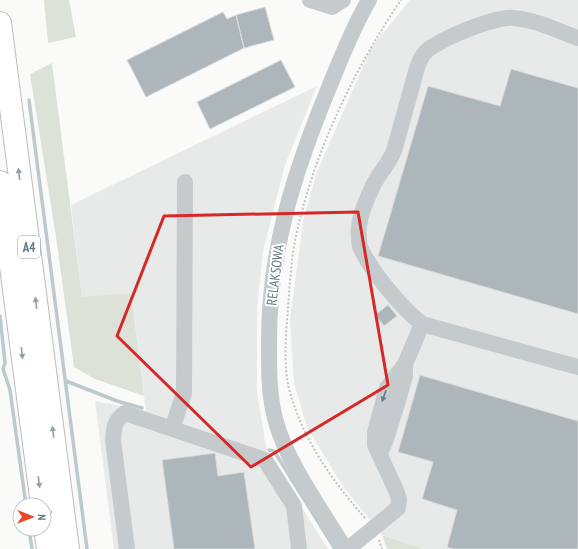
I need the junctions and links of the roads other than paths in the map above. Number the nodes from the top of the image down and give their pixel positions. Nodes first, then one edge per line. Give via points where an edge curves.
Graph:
1 (310, 0) edge
2 (343, 0) edge
3 (362, 4) edge
4 (0, 23) edge
5 (578, 38) edge
6 (0, 182) edge
7 (185, 182) dead end
8 (422, 324) junction
9 (578, 367) edge
10 (172, 429) junction
11 (41, 497) edge
12 (46, 537) edge
13 (48, 549) edge
14 (68, 549) edge
15 (127, 549) edge
16 (299, 549) edge
17 (346, 549) edge

1 - 2 street via 332,7
3 - 17 street, RELAKSOWA via 292,187 278,245 269,334 271,402 276,423 290,455
14 -> 4 highway, A4
5 - 8 street via 525,20 513,17 500,18 454,35 431,47 423,55 416,70 394,151 371,189 362,213 359,235 361,250 377,274 408,313
6 -> 11 highway, A4
7 - 10 street via 184,393
8 - 9 street
8 - 17 street via 405,364 397,404 380,452 399,499 398,508
10 - 15 street via 125,413 117,419 114,427 113,440
10 - 16 street via 265,460 294,506
12 - 13 highway

